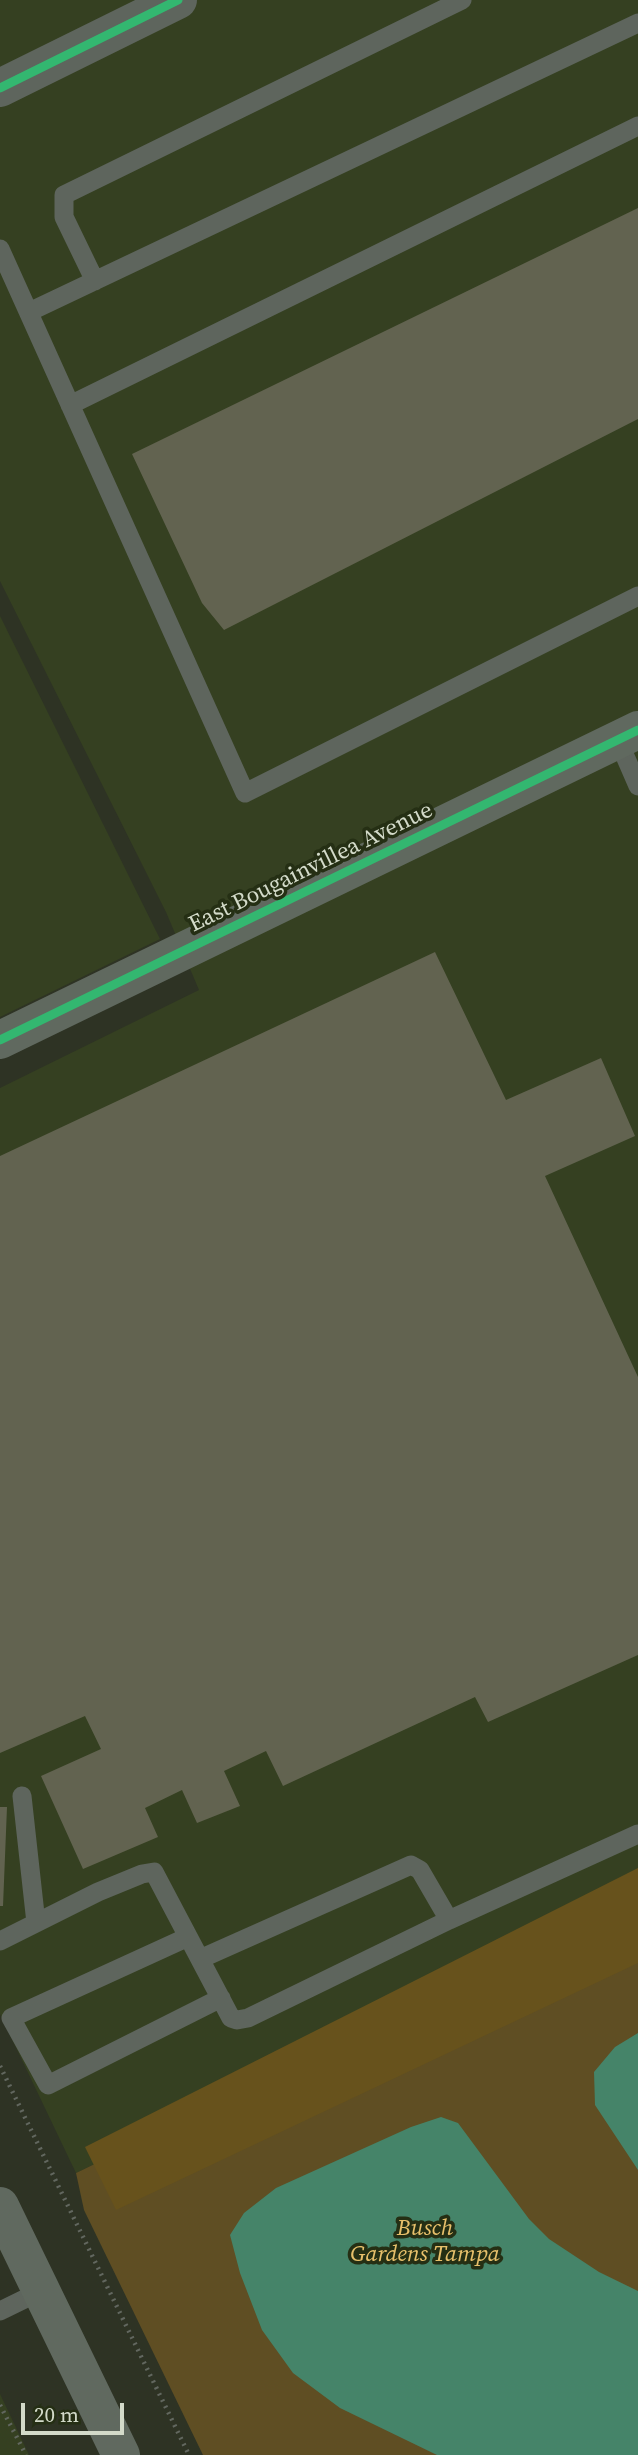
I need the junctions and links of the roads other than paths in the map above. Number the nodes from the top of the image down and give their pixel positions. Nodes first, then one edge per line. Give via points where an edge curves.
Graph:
1 (178, 0) edge
2 (462, 0) edge
3 (638, 23) edge
4 (0, 88) edge
5 (638, 126) edge
6 (0, 249) edge
7 (95, 281) junction
8 (29, 312) junction
9 (70, 405) junction
10 (638, 596) edge
11 (628, 735) edge
12 (638, 786) edge
13 (0, 1040) edge
14 (22, 1796) dead end
15 (638, 1834) edge
16 (449, 1920) junction
17 (36, 1923) junction
18 (188, 1937) junction
19 (0, 1941) edge
20 (200, 1959) junction
21 (221, 1998) junction
22 (0, 2206) edge
23 (41, 2291) junction
24 (0, 2311) edge
25 (121, 2455) edge

1 - 4 street
2 - 7 lane via 64,195 64,217
3 - 7 lane
5 - 9 lane
6 - 8 lane
7 - 8 lane
8 - 9 lane
9 - 10 lane via 245,793
11 - 12 lane
11 - 13 street, East Bougainvillea Avenue
14 - 17 lane
15 - 16 lane
16 - 20 lane via 420,1870 411,1865
16 - 21 lane via 248,2018 231,2018
17 - 18 lane via 98,1892 153,1872
17 - 19 lane
18 - 20 lane
18 - 21 lane via 11,2018 48,2085
20 - 21 lane
22 - 23 street
23 - 24 lane
23 - 25 street

